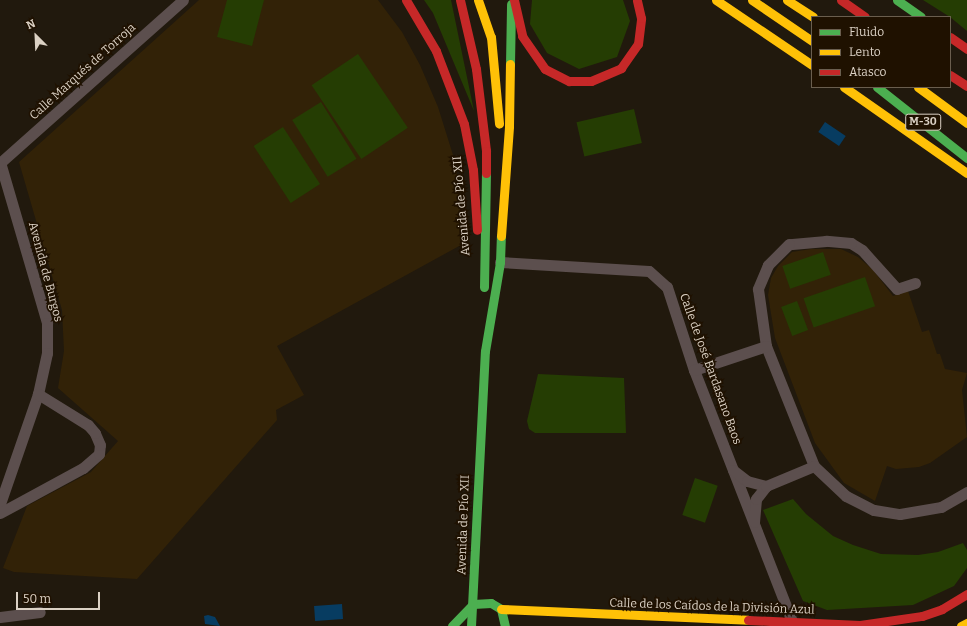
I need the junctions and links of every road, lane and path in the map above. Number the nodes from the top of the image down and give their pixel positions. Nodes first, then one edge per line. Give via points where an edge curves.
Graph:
1 (183, 0) edge
2 (406, 0) edge
3 (460, 0) edge
4 (478, 0) edge
5 (513, 0) edge
6 (636, 0) edge
7 (716, 0) edge
8 (752, 0) edge
9 (787, 0) edge
10 (840, 0) edge
11 (897, 0) edge
12 (811, 16) edge
13 (864, 16) edge
14 (920, 16) edge
15 (951, 38) edge
16 (811, 40) edge
17 (967, 49) edge
18 (811, 64) edge
19 (951, 76) edge
20 (967, 86) edge
21 (845, 88) edge
22 (878, 88) edge
23 (919, 88) edge
24 (967, 124) edge
25 (967, 158) edge
26 (0, 163) edge
27 (967, 173) edge
28 (502, 194) junction
29 (500, 262) junction
30 (915, 283) dead end
31 (484, 294) junction
32 (766, 346) junction
33 (485, 351) junction
34 (694, 370) junction
35 (38, 394) junction
36 (814, 466) junction
37 (732, 469) junction
38 (766, 486) junction
39 (967, 492) edge
40 (0, 504) edge
41 (0, 513) edge
42 (753, 524) junction
43 (967, 594) edge
44 (473, 604) junction
45 (501, 608) junction
46 (40, 612) dead end
47 (0, 617) edge
48 (792, 624) edge
49 (861, 625) edge
50 (452, 626) edge
51 (471, 626) edge
52 (505, 626) edge

1 - 26 street, Calle Marqués de Torroja
2 - 31 main road, Avenida de Pío XII via 436,51 464,124 473,170 477,244
3 - 31 main road via 476,68 486,151
4 - 28 main road, Avenida de Pío XII via 491,37 499,109
5 - 6 main road via 522,36 545,70 569,81 592,81 621,68 638,44 641,18
5 - 28 main road, Avenida de Pío XII via 509,126
7 - 18 main road
8 - 16 main road
9 - 12 main road
10 - 13 main road
11 - 14 main road
15 - 17 main road
19 - 20 main road
21 - 27 main road
22 - 25 main road, M-30
23 - 24 main road, M-30
26 - 35 street, Avenida de Burgos via 47,323 47,353
28 - 29 main road, Avenida de Pío XII
29 - 33 main road, Avenida de Pío XII
29 - 34 street, Calle de José Bardasano Baos via 649,271 667,287
30 - 32 street via 897,289 862,250 851,243 826,241 789,244 768,265 758,289
31 - 33 main road, Avenida de Pío XII
32 - 34 street
32 - 36 street
33 - 44 main road, Avenida de Pío XII
34 - 37 street, Calle de José Bardasano Baos
35 - 40 street, Avenida de Burgos
35 - 41 street via 88,425 100,445 99,454 83,468
36 - 38 street
36 - 39 street via 846,496 874,510 900,514 941,507
37 - 38 street via 747,481
37 - 42 street, Calle de José Bardasano Baos
38 - 42 street via 756,499
42 - 48 street, Calle de José Bardasano Baos
43 - 49 main road, Calle de los Caídos de la División Azul via 942,609 922,616
44 - 45 main road via 491,603
44 - 50 main road
44 - 51 main road, Avenida de Pío XII
45 - 48 main road, Calle de los Caídos de la División Azul
45 - 52 main road
46 - 47 street
48 - 49 main road, Calle de los Caídos de la División Azul

